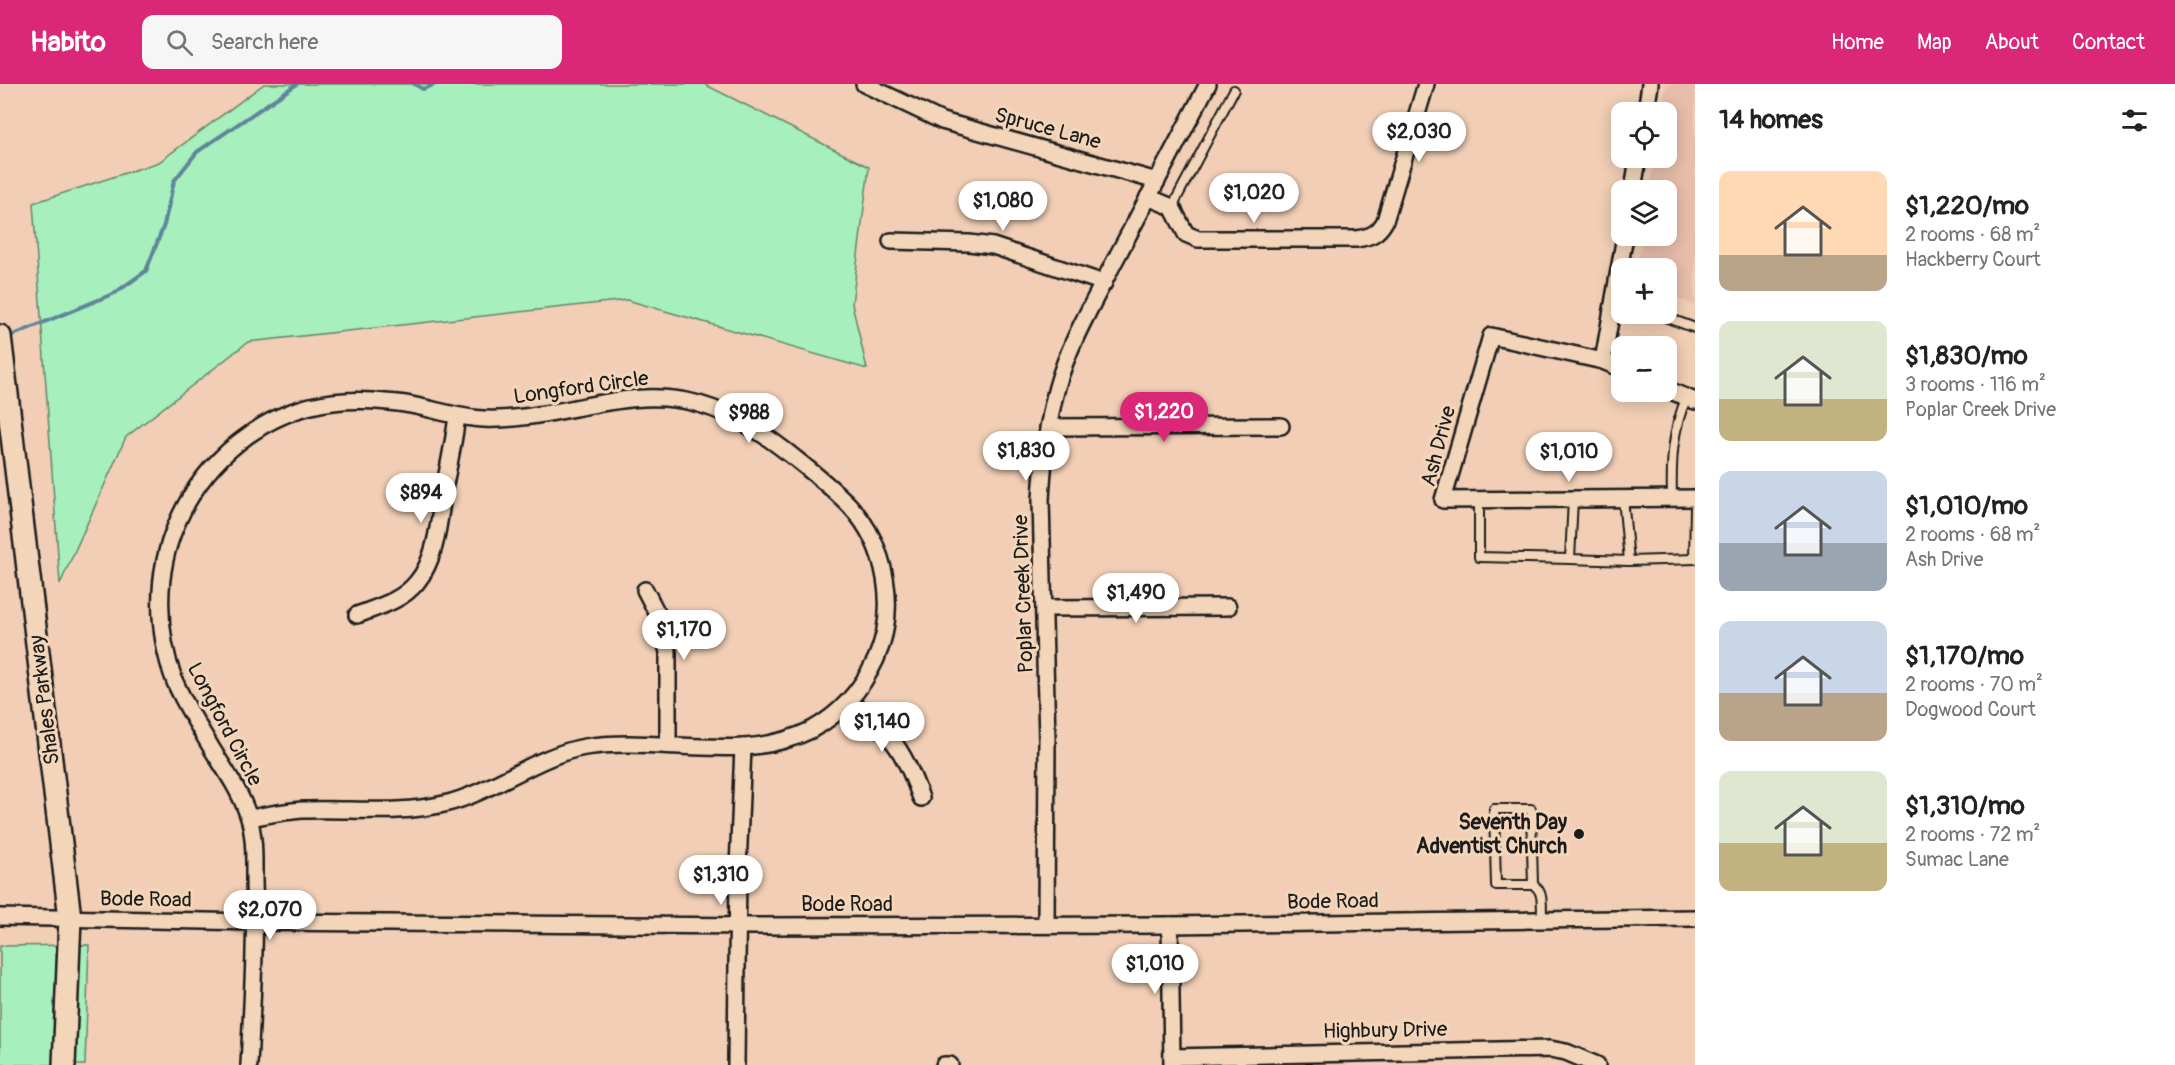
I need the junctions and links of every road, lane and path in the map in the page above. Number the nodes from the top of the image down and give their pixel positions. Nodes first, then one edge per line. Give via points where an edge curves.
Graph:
1 (864, 84) edge
2 (1208, 84) edge
3 (1426, 84) edge
4 (1650, 84) edge
5 (1234, 90) dead end
6 (1647, 102) edge
7 (1157, 181) junction
8 (1148, 197) junction
9 (1172, 207) junction
10 (891, 241) dead end
11 (1104, 283) junction
12 (1677, 321) edge
13 (1612, 324) edge
14 (1695, 328) edge
15 (0, 336) edge
16 (1603, 361) junction
17 (1611, 364) edge
18 (1677, 393) edge
19 (1691, 399) edge
20 (457, 416) junction
21 (1281, 426) dead end
22 (1048, 428) junction
23 (1623, 498) junction
24 (1695, 498) edge
25 (1479, 499) junction
26 (1574, 499) junction
27 (1672, 499) junction
28 (1695, 508) edge
29 (1570, 559) junction
30 (1694, 559) edge
31 (1629, 561) junction
32 (645, 590) dead end
33 (1045, 608) junction
34 (1228, 608) dead end
35 (357, 615) dead end
36 (849, 702) junction
37 (668, 745) junction
38 (742, 747) junction
39 (921, 798) dead end
40 (250, 819) junction
41 (1533, 885) junction
42 (0, 917) edge
43 (70, 918) junction
44 (1695, 918) edge
45 (1542, 920) junction
46 (255, 922) junction
47 (1046, 924) junction
48 (737, 925) junction
49 (1170, 925) junction
50 (1172, 1061) edge
51 (64, 1065) edge
52 (249, 1065) edge
53 (736, 1065) edge
54 (944, 1065) edge
55 (950, 1065) edge
56 (1597, 1065) edge

1 - 7 street, Spruce Lane via 942,121
2 - 7 street, Poplar Creek Drive
3 - 9 street via 1389,209 1381,229 1368,238 1198,239 1186,234
4 - 6 street
5 - 9 lane
7 - 8 street, Poplar Creek Drive
8 - 9 street
8 - 11 street, Poplar Creek Drive
10 - 11 street via 993,246
11 - 22 street, Poplar Creek Drive via 1069,353
12 - 14 lane
13 - 16 street
15 - 43 street, Shales Parkway
16 - 17 street
16 - 25 street, Ash Drive via 1491,336 1443,500
18 - 19 street
19 - 27 lane via 1677,420 1671,467
20 - 35 street via 436,532 425,568 405,594
20 - 36 street, Longford Circle via 518,418 649,397 702,405 758,429 850,506 873,539 880,558 887,595 885,627 870,672
20 - 40 street, Longford Circle via 407,404 365,400 331,402 276,418 227,452 208,471 184,507 163,571 166,649 182,697
21 - 22 street
22 - 33 street, Poplar Creek Drive via 1041,500
23 - 26 street, Ash Drive
23 - 27 street, Ash Drive
23 - 31 lane
24 - 27 street, Ash Drive
25 - 26 street, Ash Drive
25 - 29 lane via 1479,557
26 - 29 lane
28 - 30 lane
29 - 31 lane
30 - 31 lane
32 - 37 street via 658,615 668,652
33 - 34 street
33 - 47 street, Poplar Creek Drive
36 - 38 street, Longford Circle via 807,732
36 - 39 street via 890,736 910,766
37 - 38 street, Longford Circle
37 - 40 street, Longford Circle via 590,746 569,751 446,803 379,811 295,811
38 - 48 street
40 - 46 street
41 - 41 lane via 1531,809 1494,809 1496,885
41 - 45 lane via 1540,892
42 - 43 street, Bode Road
43 - 46 street, Bode Road
43 - 51 street, Shales Parkway
44 - 45 street, Bode Road
45 - 49 street, Bode Road
46 - 48 street, Bode Road
46 - 52 street
47 - 48 street, Bode Road
47 - 49 street, Bode Road
48 - 53 street
49 - 50 street
50 - 56 street, Highbury Drive via 1550,1049
54 - 55 street

